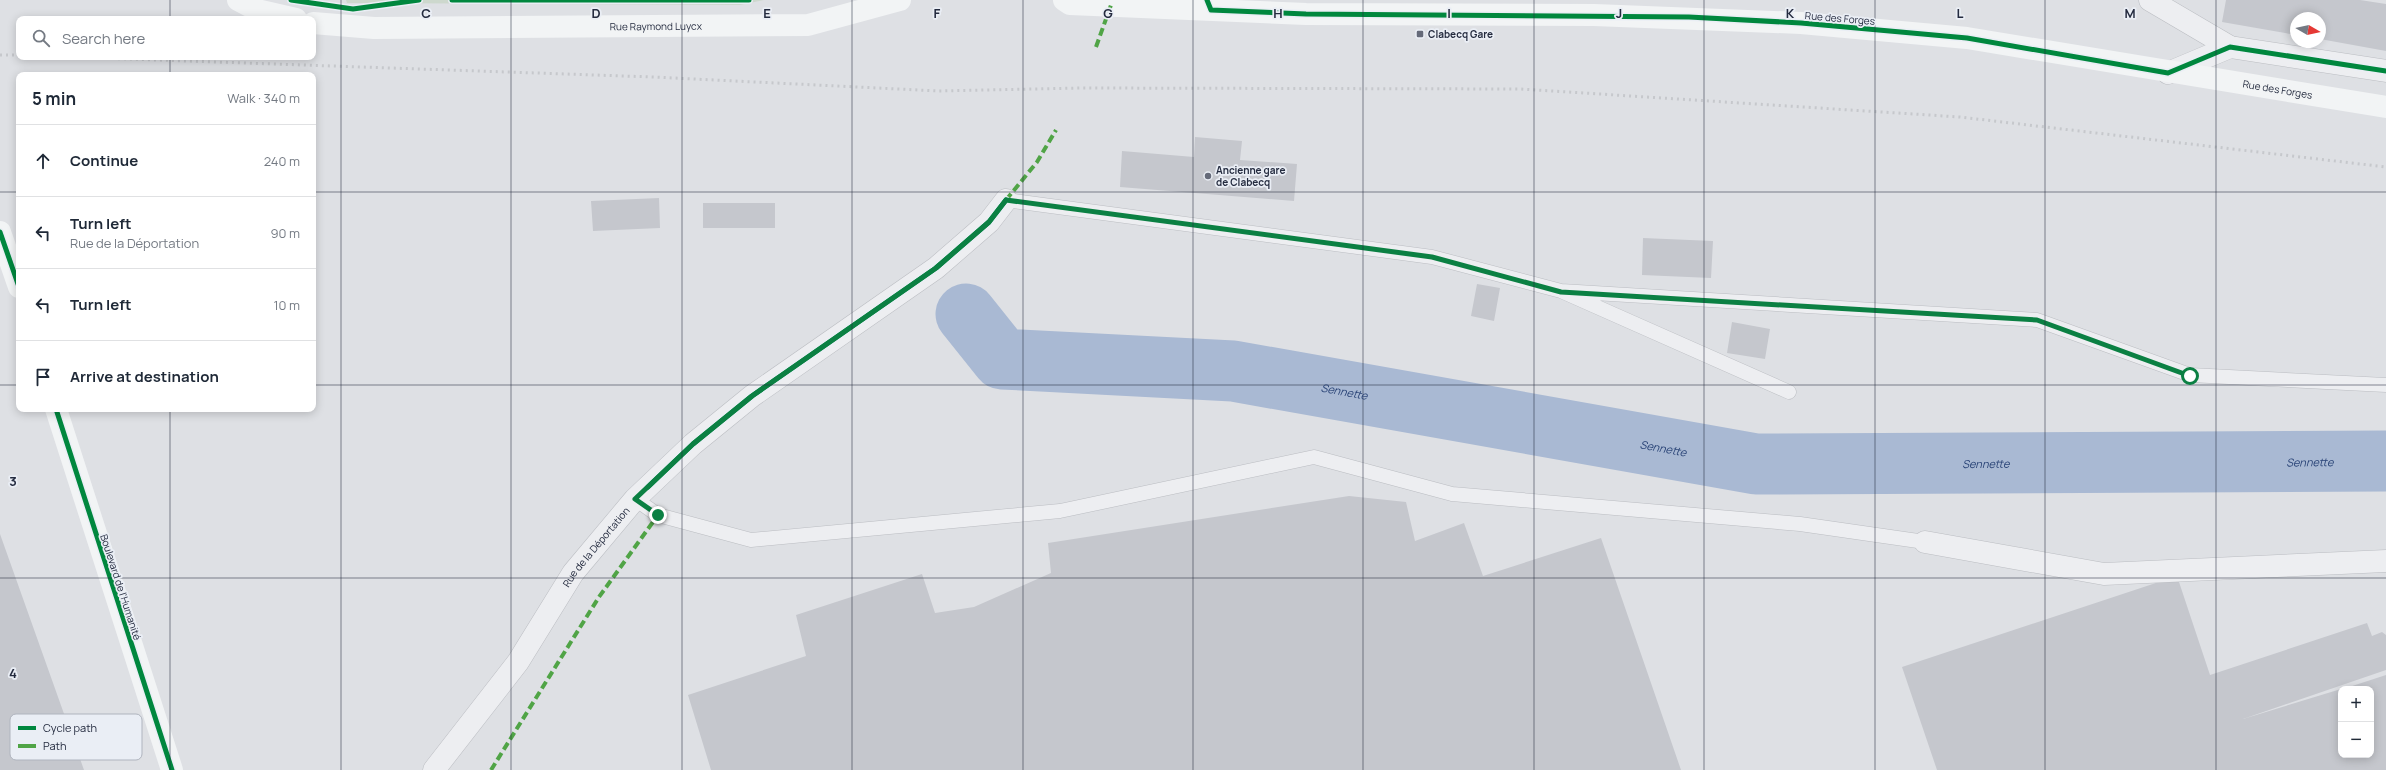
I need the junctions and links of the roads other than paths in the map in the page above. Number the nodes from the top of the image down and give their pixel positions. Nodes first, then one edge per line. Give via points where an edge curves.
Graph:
1 (238, 0) edge
2 (900, 0) edge
3 (1064, 0) edge
4 (2150, 0) edge
5 (1209, 5) edge
6 (283, 16) edge
7 (316, 23) edge
8 (2230, 46) junction
9 (2386, 71) edge
10 (2168, 72) junction
11 (2386, 107) edge
12 (1006, 200) joint
13 (0, 232) edge
14 (16, 279) edge
15 (1561, 292) junction
16 (2386, 385) edge
17 (1789, 392) dead end
18 (57, 412) edge
19 (635, 499) junction
20 (1925, 542) joint
21 (2386, 561) edge
22 (172, 770) edge
23 (434, 770) edge

1 - 6 main road via 257,10
2 - 7 main road, Rue Raymond Luycx via 808,25 374,28
3 - 5 main road, Rue des Forges via 1070,4 1147,8
4 - 8 street
5 - 10 main road, Rue des Forges via 1306,14 1681,17 1801,23 1967,38
8 - 9 street
8 - 10 street
10 - 11 main road, Rue des Forges
12 - 15 lane via 1432,257
12 - 19 street, Rue de la Déportation via 989,222 941,263 752,396 693,444
13 - 14 main road
15 - 16 lane via 2037,320 2190,376
15 - 17 lane
18 - 22 main road, Boulevard de l'Humanité
19 - 20 lane via 658,515 751,540 1060,511 1314,457 1452,494 1800,524
19 - 23 street, Rue de la Déportation via 573,573 518,662
20 - 21 street via 2104,574

